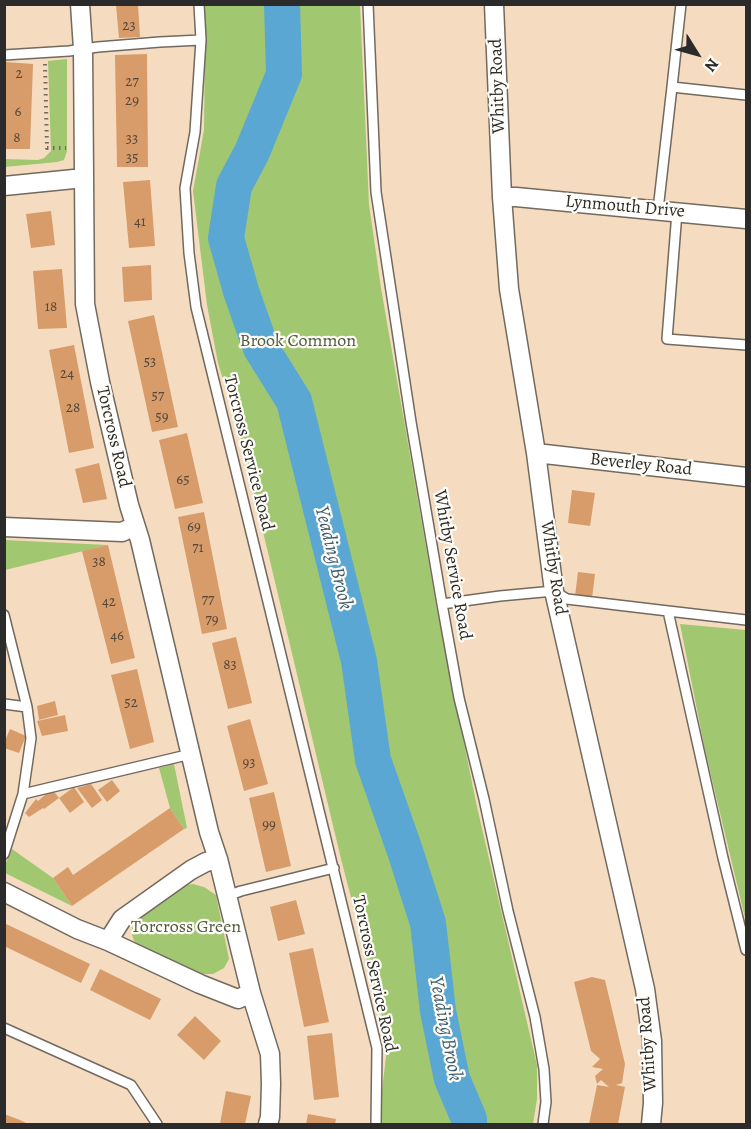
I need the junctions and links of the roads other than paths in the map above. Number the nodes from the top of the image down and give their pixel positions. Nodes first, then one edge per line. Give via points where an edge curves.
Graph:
1 (80, 4) edge
2 (199, 4) edge
3 (368, 4) edge
4 (494, 4) edge
5 (681, 4) edge
6 (201, 40) junction
7 (83, 49) junction
8 (4, 55) edge
9 (672, 87) junction
10 (747, 95) edge
11 (84, 178) junction
12 (4, 186) edge
13 (502, 197) junction
14 (667, 211) junction
15 (747, 219) edge
16 (747, 345) edge
17 (536, 453) junction
18 (747, 477) edge
19 (135, 526) junction
20 (4, 527) edge
21 (554, 591) junction
22 (442, 604) junction
23 (668, 611) junction
24 (4, 615) edge
25 (747, 620) edge
26 (4, 704) edge
27 (27, 707) junction
28 (191, 754) junction
29 (23, 794) junction
30 (4, 854) edge
31 (218, 859) junction
32 (334, 868) junction
33 (4, 892) edge
34 (227, 896) junction
35 (108, 941) junction
36 (747, 950) edge
37 (251, 993) junction
38 (4, 1028) edge
39 (157, 1125) edge
40 (268, 1125) edge
41 (375, 1125) edge
42 (543, 1125) edge
43 (651, 1125) edge

1 - 7 street, Torcross Road
2 - 6 lane, Torcross Service Road
3 - 22 lane, Whitby Service Road via 376,192
4 - 13 street, Whitby Road
5 - 9 lane
6 - 7 lane
6 - 32 lane, Torcross Service Road via 195,132 185,188 196,308
7 - 8 lane
7 - 11 street, Torcross Road
9 - 10 lane
9 - 14 lane
11 - 12 street
11 - 19 street, Torcross Road via 85,304
13 - 14 street, Lynmouth Drive
13 - 17 street, Whitby Road via 509,290
14 - 15 street, Lynmouth Drive
14 - 16 lane via 667,339
17 - 18 street, Beverley Road
17 - 21 street, Whitby Road
19 - 20 street via 122,532
19 - 28 street, Torcross Road
21 - 22 lane
21 - 23 lane via 567,599
21 - 43 street, Whitby Road via 645,989 652,1041
22 - 42 lane, Whitby Service Road via 459,698 535,1017 544,1069
23 - 25 lane
23 - 36 lane
24 - 27 lane
26 - 27 lane
27 - 29 lane via 31,738
28 - 29 lane
28 - 31 street, Torcross Road
29 - 30 lane
31 - 34 street, Torcross Road
31 - 35 street via 190,870 122,920
32 - 34 lane
32 - 41 lane, Torcross Service Road via 377,1047
33 - 35 street
34 - 37 street, Torcross Road
35 - 37 street via 238,999
37 - 40 street, Torcross Road via 270,1053
38 - 39 lane via 131,1085

